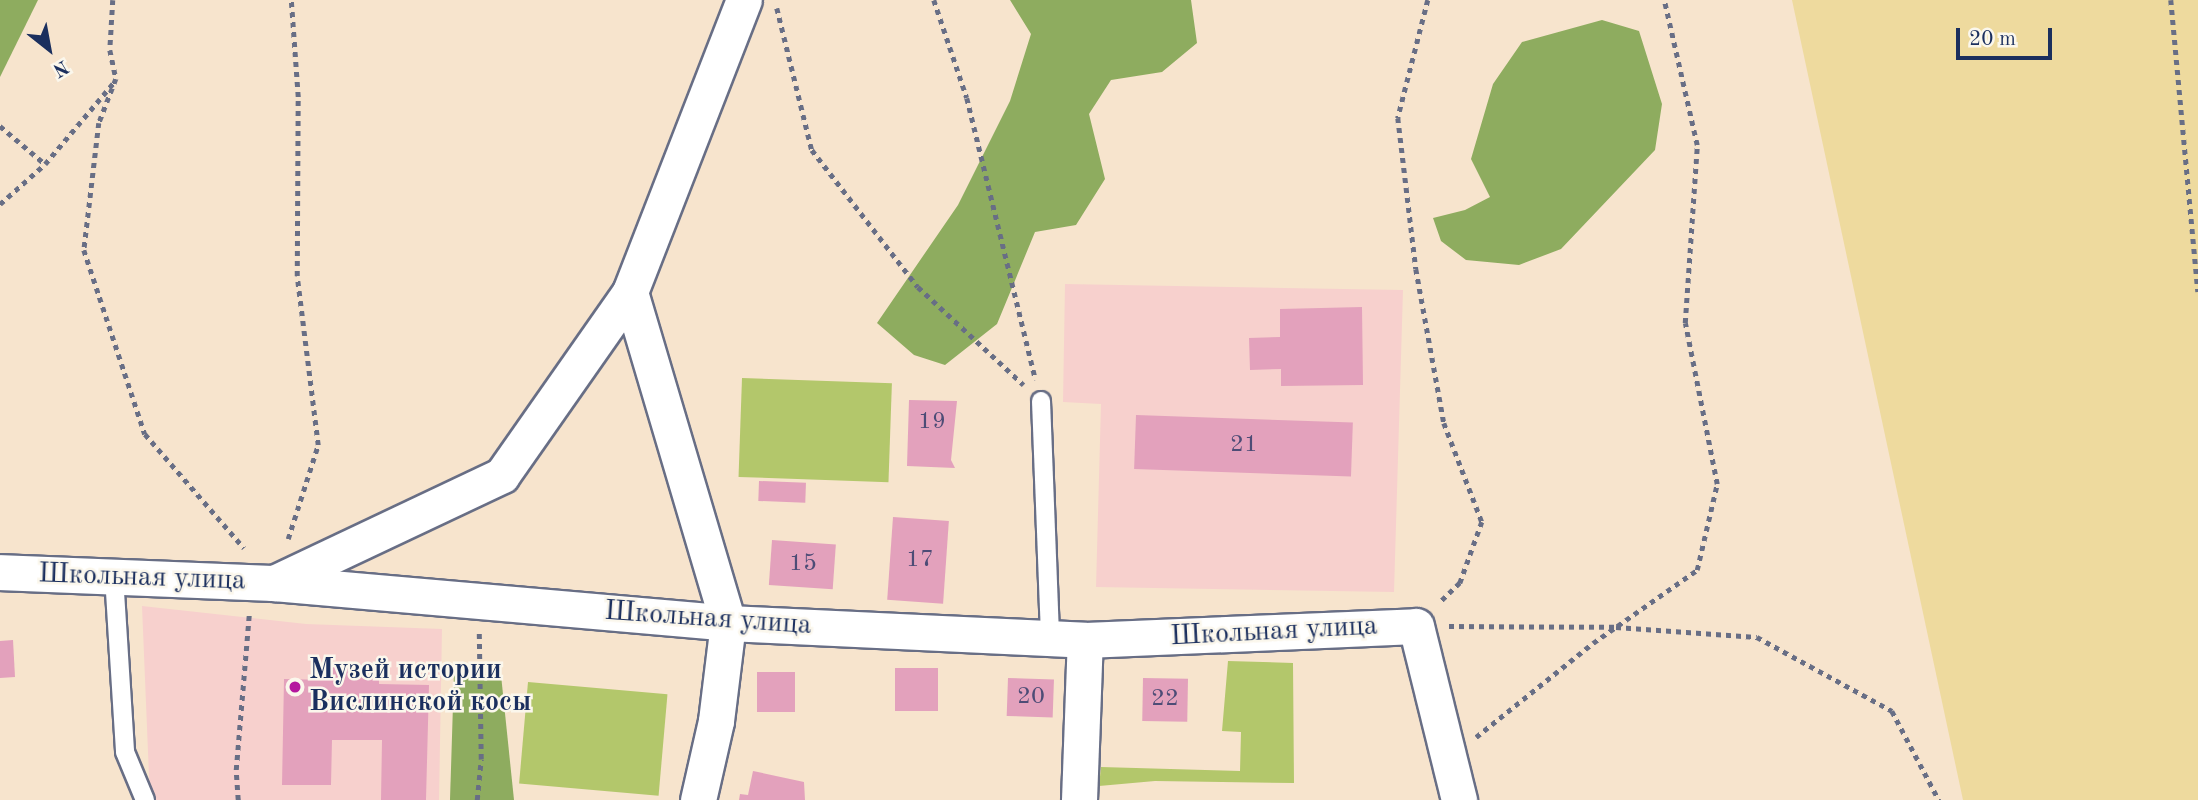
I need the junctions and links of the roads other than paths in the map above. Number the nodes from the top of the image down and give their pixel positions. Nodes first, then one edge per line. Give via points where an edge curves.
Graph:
1 (744, 0) edge
2 (630, 292) junction
3 (1041, 401) road end
4 (0, 572) edge
5 (114, 576) junction
6 (263, 583) junction
7 (728, 623) junction
8 (1050, 639) junction
9 (1085, 640) junction
10 (145, 800) edge
11 (698, 800) edge
12 (1079, 800) edge
13 (1459, 800) edge

1 - 2 street
2 - 6 street via 502,475
2 - 7 street
3 - 8 lane
4 - 5 street, Школьная улица
5 - 6 street, Школьная улица
5 - 10 lane via 125,752
6 - 7 street, Школьная улица
7 - 8 street, Школьная улица
7 - 11 street via 716,721
8 - 9 street, Школьная улица
9 - 12 street
9 - 13 street, Школьная улица via 1416,625

